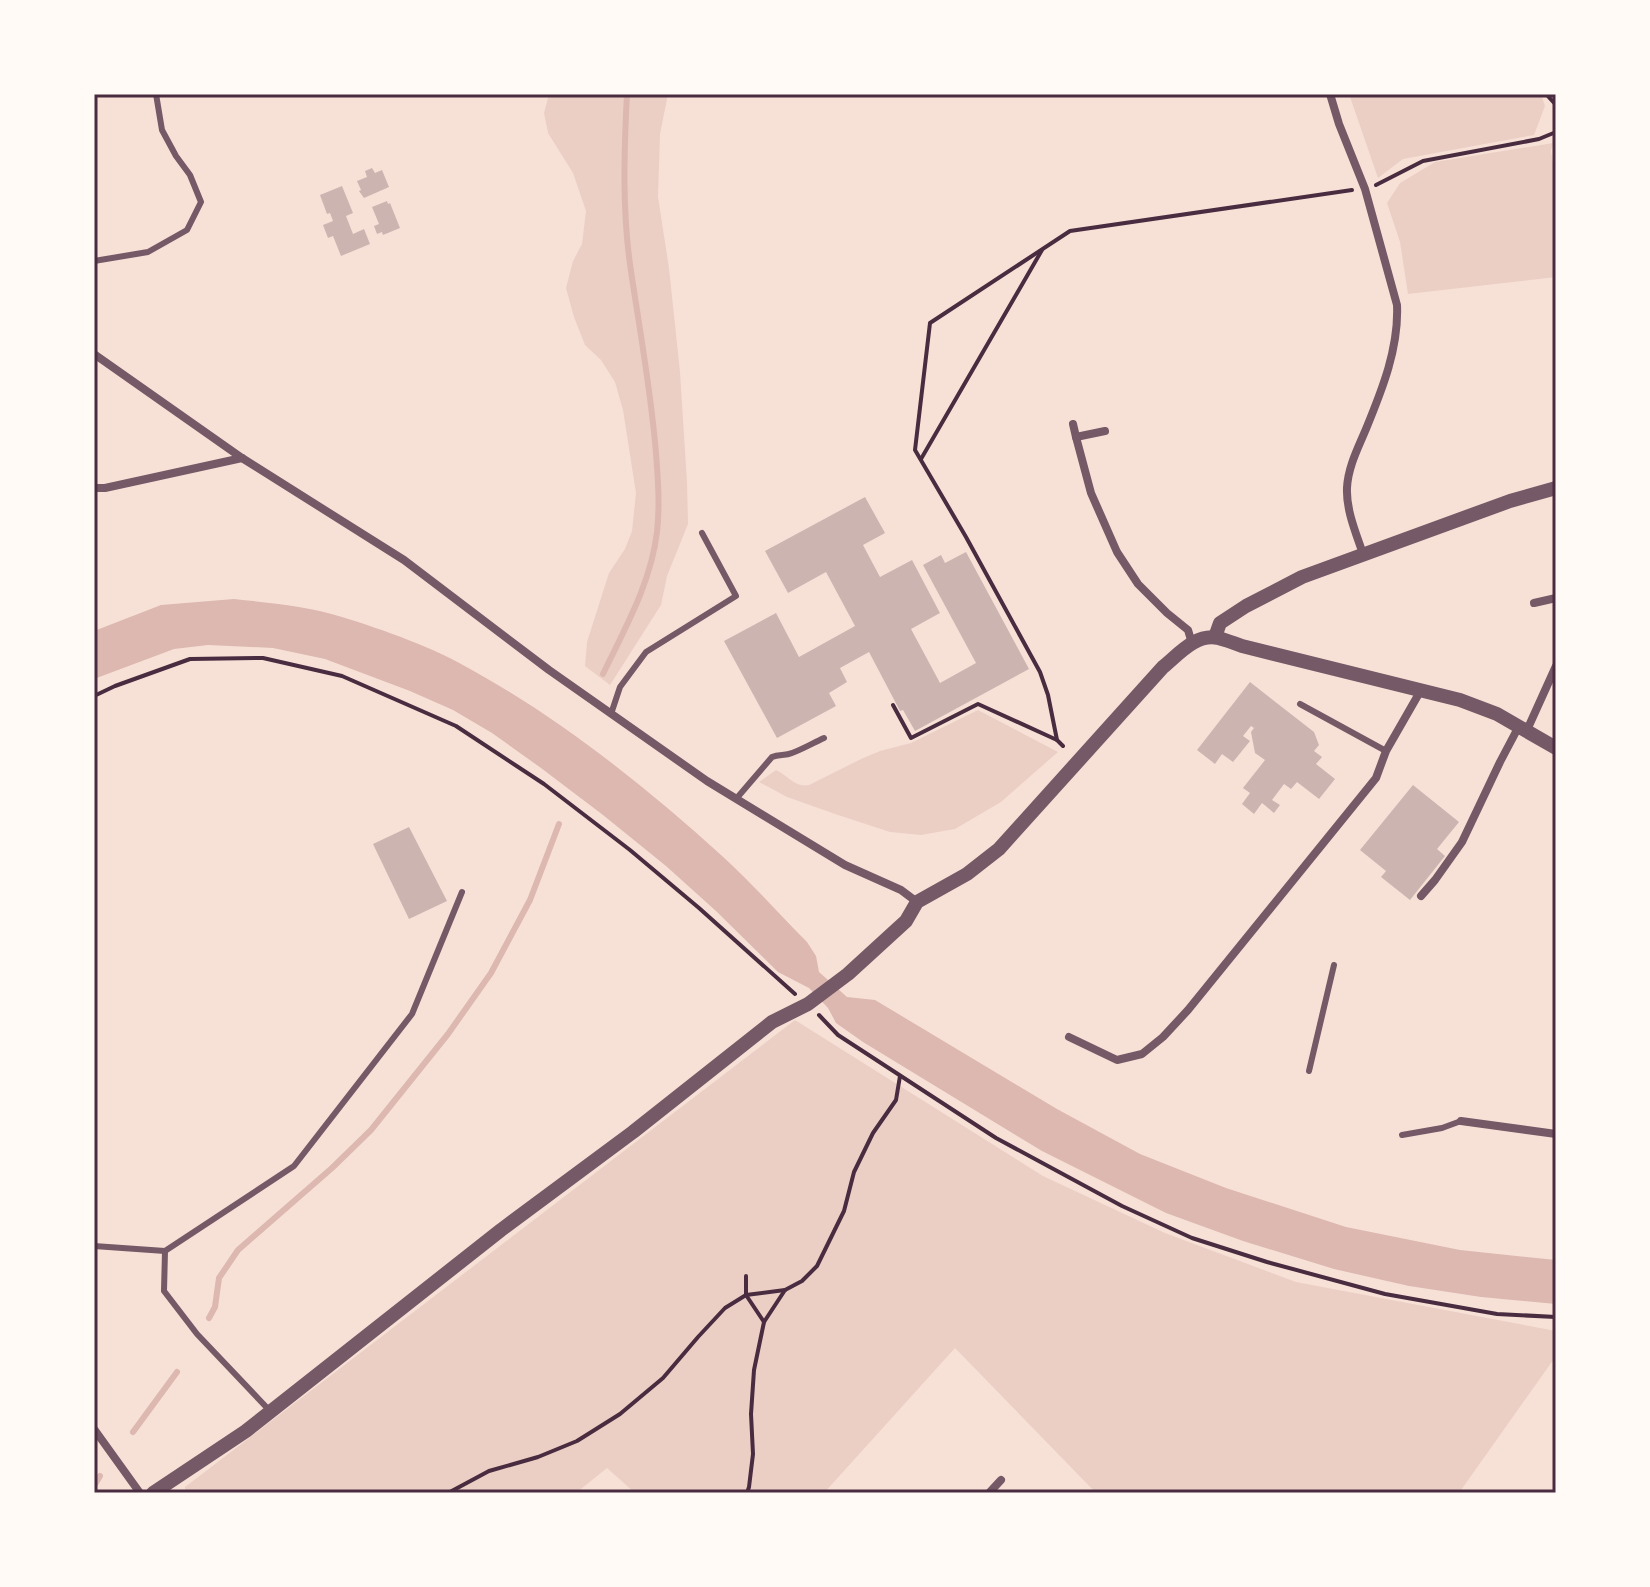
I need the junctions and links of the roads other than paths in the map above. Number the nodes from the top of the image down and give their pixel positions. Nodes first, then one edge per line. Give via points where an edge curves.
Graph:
1 (156, 94) edge
2 (1330, 94) edge
3 (94, 261) edge
4 (94, 354) edge
5 (1073, 424) dead end
6 (1105, 431) dead end
7 (1076, 437) junction
8 (242, 458) junction
9 (94, 488) edge
10 (1556, 488) edge
11 (702, 533) dead end
12 (1363, 554) junction
13 (1556, 598) edge
14 (1534, 603) dead end
15 (1215, 637) junction
16 (1192, 643) junction
17 (1556, 666) edge
18 (1421, 690) junction
19 (1300, 704) dead end
20 (611, 714) junction
21 (1524, 728) junction
22 (824, 738) dead end
23 (1556, 748) edge
24 (1386, 751) junction
25 (736, 799) junction
26 (462, 892) dead end
27 (1421, 896) dead end
28 (917, 902) junction
29 (1334, 965) dead end
30 (1069, 1037) dead end
31 (1309, 1071) dead end
32 (1461, 1121) joint
33 (1556, 1134) edge
34 (1402, 1135) dead end
35 (94, 1246) edge
36 (165, 1251) junction
37 (271, 1412) junction
38 (94, 1429) edge
39 (1001, 1480) dead end
40 (140, 1493) edge
41 (153, 1493) edge
42 (989, 1493) edge

1 - 3 lane via 162,130 201,202 187,230 148,252
2 - 12 street via 1365,189 1397,305 1391,358 1347,488
4 - 8 street
5 - 7 street
6 - 7 street
7 - 16 street via 1091,493 1117,552 1138,584 1188,630
8 - 9 street
8 - 20 street via 404,560
10 - 12 street
11 - 20 lane via 736,596 646,652 620,687
12 - 15 street via 1246,606 1220,623
13 - 14 street
15 - 16 street
15 - 18 street
16 - 28 street via 1163,667 999,849
17 - 21 street
18 - 21 street via 1460,700
18 - 24 street
19 - 24 lane
20 - 25 street
21 - 23 street
21 - 27 street via 1500,762 1462,842
22 - 25 lane via 772,757
24 - 30 street via 1376,778 1163,1037 1142,1054 1117,1060
25 - 28 street
26 - 36 lane via 412,1014 294,1166
28 - 37 street via 906,921 848,974 808,1004 772,1022
29 - 31 lane
32 - 33 street
32 - 34 lane
35 - 36 lane
36 - 37 lane via 164,1291
37 - 41 street
38 - 40 street
39 - 42 street

